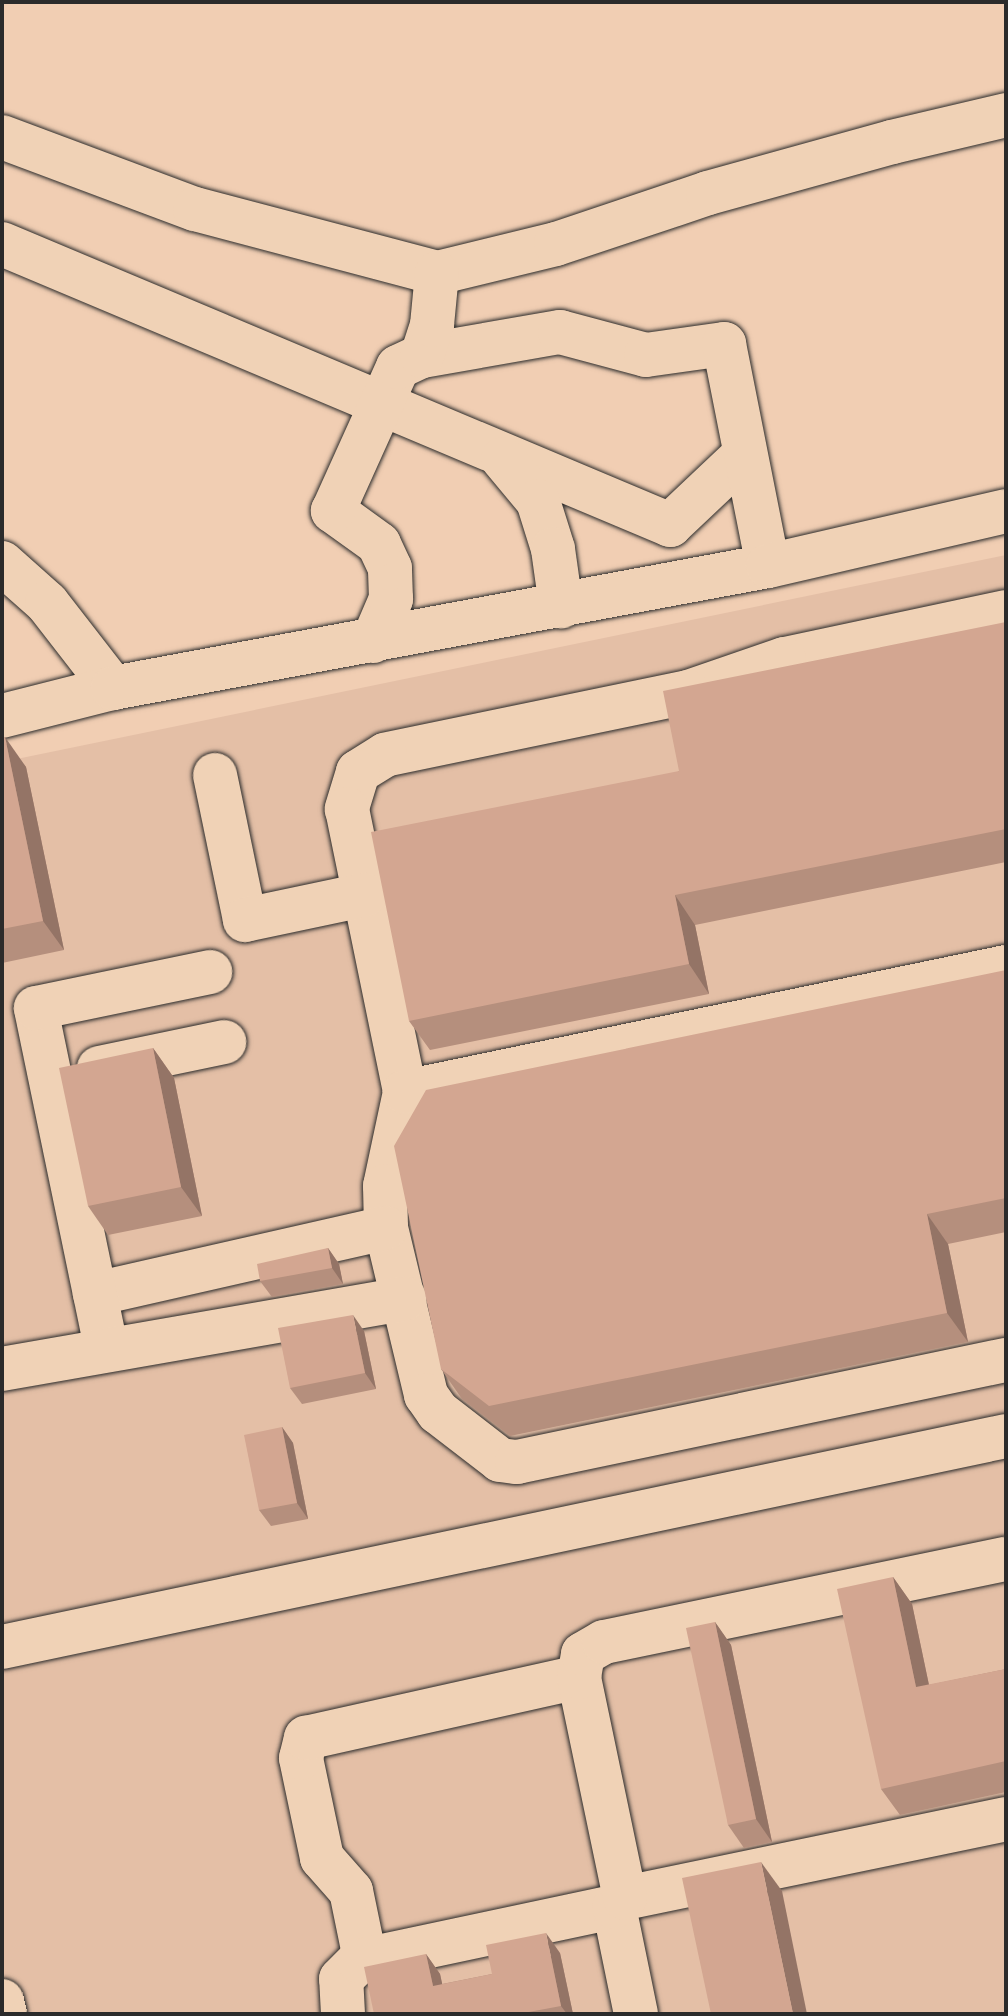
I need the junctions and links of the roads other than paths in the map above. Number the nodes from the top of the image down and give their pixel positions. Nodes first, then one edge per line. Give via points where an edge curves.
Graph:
1 (1006, 115) edge
2 (2, 137) edge
3 (2, 244) edge
4 (437, 273) junction
5 (422, 356) junction
6 (381, 406) junction
7 (744, 455) junction
8 (503, 459) junction
9 (1006, 511) edge
10 (2, 563) edge
11 (768, 566) junction
12 (390, 568) junction
13 (561, 606) junction
14 (1006, 612) edge
15 (445, 628) junction
16 (373, 641) junction
17 (113, 688) junction
18 (2, 716) edge
19 (215, 775) dead end
20 (364, 895) junction
21 (1006, 967) edge
22 (210, 972) dead end
23 (224, 1042) dead end
24 (50, 1078) junction
25 (405, 1092) junction
26 (386, 1228) junction
27 (95, 1294) junction
28 (405, 1299) junction
29 (106, 1347) junction
30 (1006, 1360) edge
31 (2, 1369) edge
32 (1006, 1436) edge
33 (1006, 1559) edge
34 (2, 1647) edge
35 (579, 1677) junction
36 (1006, 1819) edge
37 (619, 1903) junction
38 (365, 1959) junction
39 (2, 2001) edge
40 (5, 2014) edge
41 (343, 2014) edge
42 (636, 2014) edge

1 - 4 street via 861,150 556,244
2 - 4 street via 195,209
3 - 6 street
4 - 5 street via 432,325
5 - 6 street via 398,367
5 - 7 street via 560,332 646,355 724,344
6 - 8 street
6 - 12 street via 333,511 379,544
7 - 8 street via 670,525
7 - 11 street
8 - 13 street via 538,501 553,549
9 - 11 street
10 - 17 street via 47,603
11 - 13 street
12 - 15 street
12 - 16 street via 391,599
13 - 15 street
14 - 20 street via 784,659 688,692 374,759 352,780 347,800
15 - 16 street
16 - 17 street
17 - 18 street
19 - 20 street via 245,920
20 - 25 street
21 - 25 street
22 - 24 street via 36,1008
23 - 24 street
24 - 27 street
25 - 26 street via 385,1186
26 - 27 street
26 - 28 street
27 - 29 street
28 - 29 street via 163,1342
28 - 30 street via 429,1402 505,1461
29 - 31 street
32 - 34 street
33 - 35 street via 604,1642 583,1654
35 - 37 street
35 - 38 street via 306,1738 301,1758 322,1858 351,1891
36 - 37 street
37 - 38 street
37 - 42 street
38 - 41 street via 341,1979
39 - 40 street

